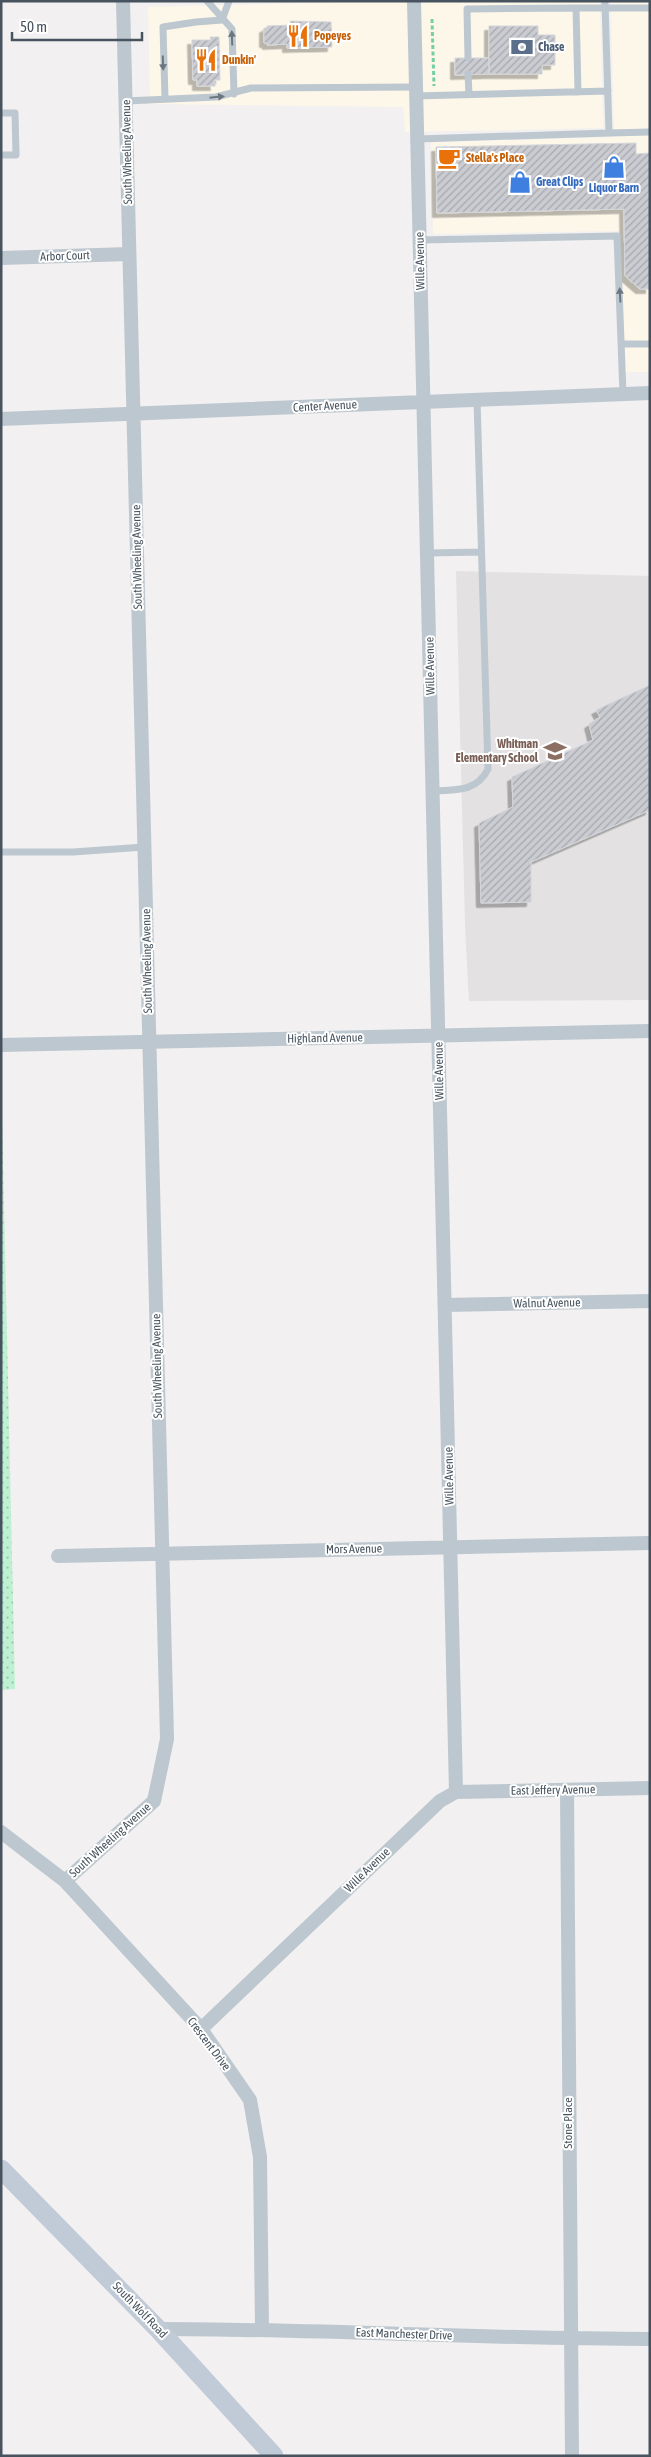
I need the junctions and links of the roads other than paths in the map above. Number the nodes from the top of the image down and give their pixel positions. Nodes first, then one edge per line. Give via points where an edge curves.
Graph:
1 (123, 1) edge
2 (207, 1) edge
3 (229, 1) edge
4 (414, 1) edge
5 (605, 3) edge
6 (576, 8) junction
7 (650, 8) edge
8 (222, 20) junction
9 (468, 58) dead end
10 (468, 74) dead end
11 (416, 91) junction
12 (608, 91) junction
13 (578, 92) junction
14 (234, 94) junction
15 (468, 94) junction
16 (165, 98) junction
17 (126, 101) junction
18 (1, 113) edge
19 (650, 132) edge
20 (609, 133) junction
21 (418, 139) junction
22 (1, 156) edge
23 (420, 240) junction
24 (129, 254) junction
25 (1, 258) edge
26 (622, 344) junction
27 (650, 344) edge
28 (650, 393) edge
29 (623, 394) junction
30 (477, 400) junction
31 (424, 401) junction
32 (133, 414) junction
33 (1, 419) edge
34 (481, 552) junction
35 (427, 553) junction
36 (433, 791) junction
37 (144, 847) junction
38 (1, 852) edge
39 (650, 1031) edge
40 (438, 1035) junction
41 (149, 1041) junction
42 (1, 1045) edge
43 (650, 1301) edge
44 (445, 1305) junction
45 (650, 1542) edge
46 (450, 1547) junction
47 (162, 1554) junction
48 (58, 1556) dead end
49 (650, 1788) edge
50 (567, 1790) junction
51 (456, 1792) junction
52 (1, 1832) edge
53 (65, 1881) junction
54 (201, 2029) junction
55 (1, 2169) edge
56 (158, 2329) junction
57 (262, 2329) junction
58 (569, 2339) junction
59 (650, 2339) edge
60 (274, 2456) edge
61 (572, 2456) edge

1 - 17 street, South Wheeling Avenue
2 - 8 lane
3 - 8 lane
4 - 11 street, Wille Avenue
5 - 6 lane
5 - 7 lane
5 - 12 lane
6 - 9 lane via 467,9
6 - 13 lane
14 -> 8 lane via 232,29
8 -> 16 lane via 163,27
10 - 15 lane
11 - 14 lane via 251,88
11 - 15 lane via 434,96
11 - 21 street, Wille Avenue
12 - 13 lane
12 - 20 lane
13 - 15 lane
16 -> 14 lane
16 - 17 lane
17 - 24 street, South Wheeling Avenue
18 - 22 lane via 15,113 16,155
19 - 20 lane
20 - 21 lane
21 - 23 street, Wille Avenue
26 -> 23 lane via 617,236
23 - 31 street, Wille Avenue
24 - 25 street, Arbor Court
24 - 32 street, South Wheeling Avenue
26 - 27 lane
26 - 29 lane
28 - 29 street, Center Avenue
29 - 30 street, Center Avenue
30 - 31 street, Center Avenue
30 - 34 lane
31 - 32 street, Center Avenue
31 - 35 street, Wille Avenue
32 - 33 street, Center Avenue
32 - 37 street, South Wheeling Avenue
34 - 35 lane
34 - 36 lane via 488,769 484,779 476,785
35 - 36 street, Wille Avenue
36 - 40 street, Wille Avenue
37 - 38 lane via 73,852
37 - 41 street, South Wheeling Avenue
39 - 40 street, Highland Avenue
40 - 41 street, Highland Avenue
40 - 44 street, Wille Avenue
41 - 42 street, Highland Avenue
41 - 47 street, South Wheeling Avenue
43 - 44 street, Walnut Avenue
44 - 46 street, Wille Avenue
45 - 46 street, Mors Avenue
46 - 47 street, Mors Avenue
46 - 51 street, Wille Avenue
47 - 48 street, Mors Avenue
47 - 53 street, South Wheeling Avenue via 167,1739 154,1801
49 - 50 street, East Jeffery Avenue
50 - 51 street, East Jeffery Avenue
50 - 58 street, Stone Place
51 - 54 street, Wille Avenue via 440,1800
52 - 53 street, Crescent Drive
53 - 54 street, Crescent Drive
54 - 57 street, Crescent Drive via 250,2100 260,2157
55 - 56 main road, South Wolf Road
56 - 57 street, East Manchester Drive
56 - 60 main road, South Wolf Road
57 - 58 street, East Manchester Drive
58 - 59 street, East Manchester Drive
58 - 61 street, Stone Place

